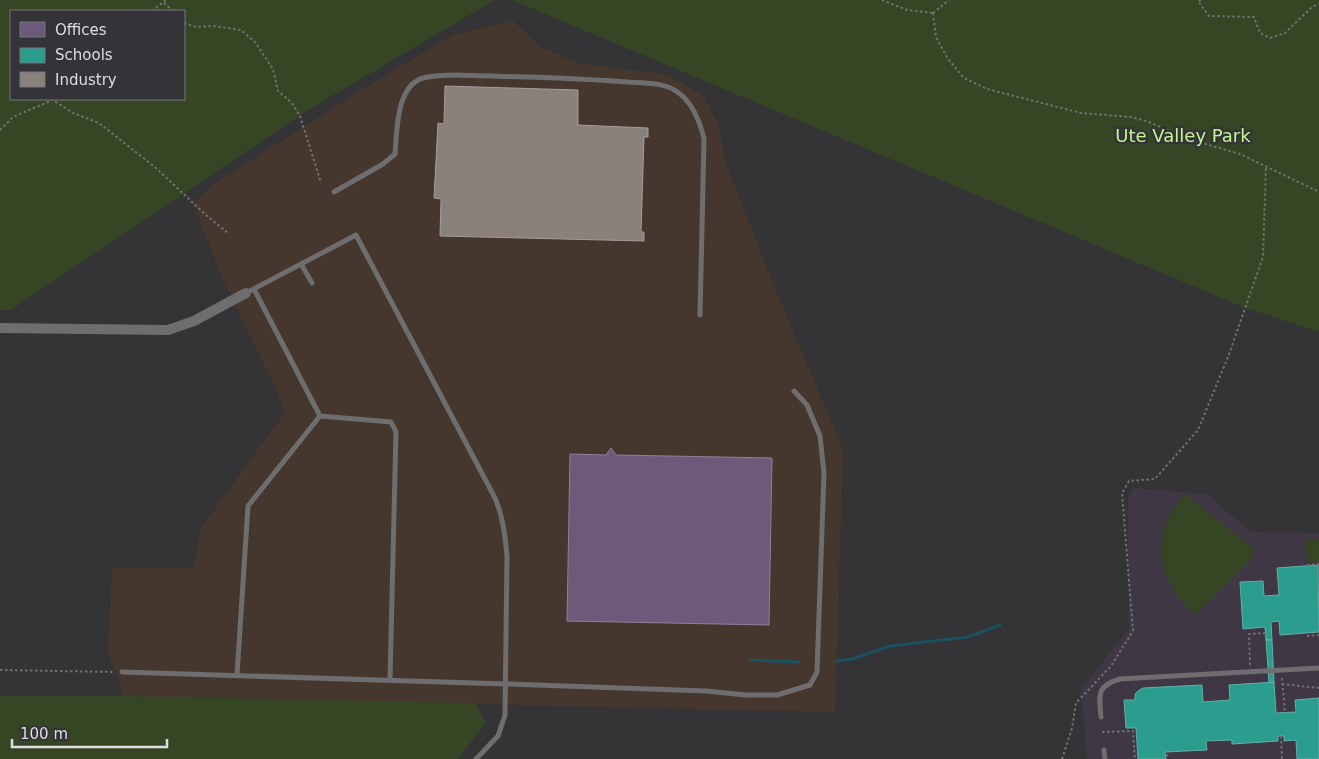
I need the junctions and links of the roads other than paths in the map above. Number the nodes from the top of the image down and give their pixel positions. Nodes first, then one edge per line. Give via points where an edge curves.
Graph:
1 (334, 192) dead end
2 (301, 264) junction
3 (312, 284) dead end
4 (250, 291) junction
5 (700, 315) dead end
6 (0, 328) edge
7 (794, 391) dead end
8 (320, 416) junction
9 (1319, 668) edge
10 (122, 672) road end
11 (237, 676) junction
12 (390, 680) junction
13 (506, 684) junction
14 (1101, 717) dead end
15 (1104, 750) dead end
16 (476, 759) edge
17 (1105, 759) edge

1 - 5 lane via 383,164 394,154 403,97 410,86 422,78 468,75 662,85 677,91 691,107 700,121 704,139
2 - 3 lane
2 - 4 lane
2 - 13 lane via 356,235 495,498 502,514 507,556
4 - 6 street via 194,321 168,330
4 - 8 lane
7 - 13 lane via 807,405 820,436 824,473 816,672 810,685 777,695
8 - 11 lane via 248,506
8 - 12 lane via 391,422 396,432
9 - 14 lane via 1120,679 1101,690
10 - 11 lane
11 - 12 lane
12 - 13 lane
13 - 16 lane via 505,715 498,736
15 - 17 lane

